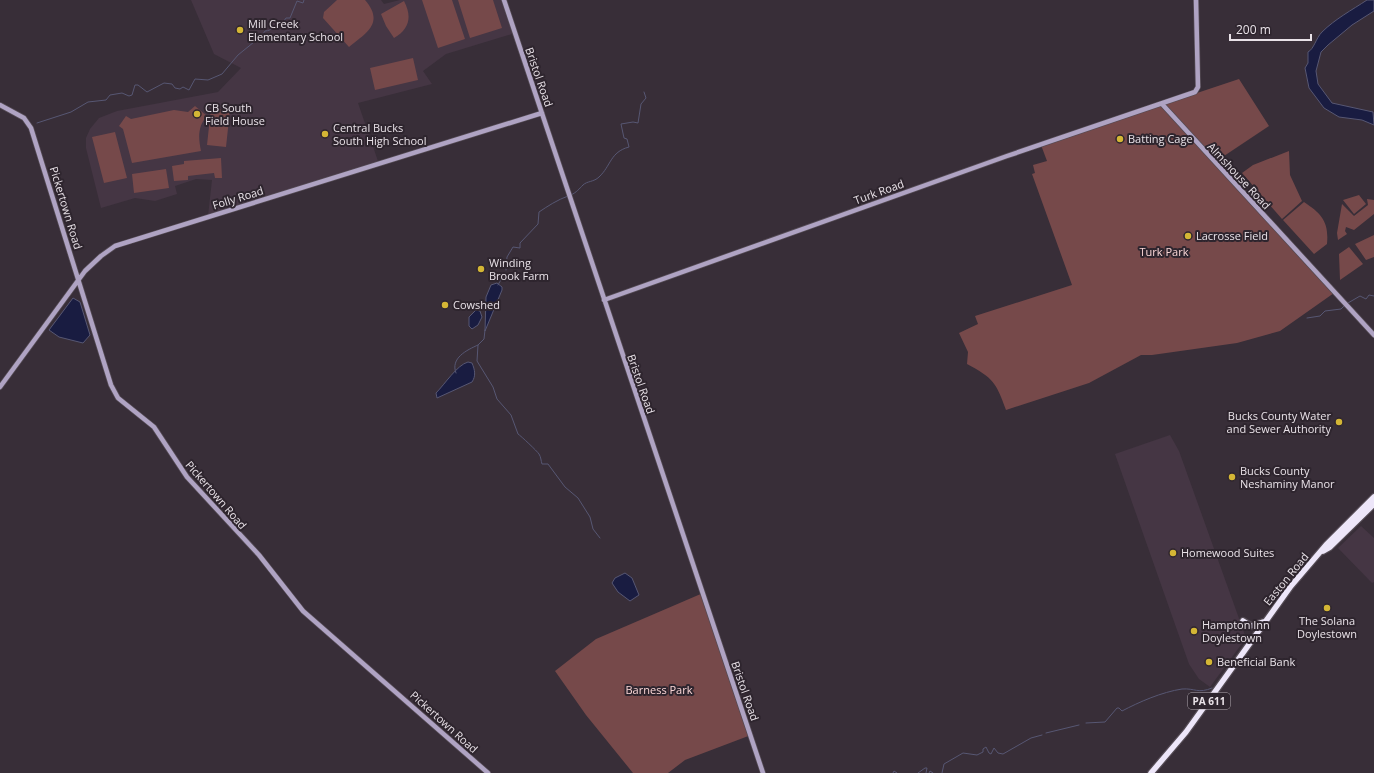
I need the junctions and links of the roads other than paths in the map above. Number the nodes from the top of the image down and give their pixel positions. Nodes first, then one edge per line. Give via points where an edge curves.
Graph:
1 (504, 0) edge
2 (1196, 0) edge
3 (1162, 104) junction
4 (0, 105) edge
5 (542, 113) junction
6 (75, 270) junction
7 (85, 272) junction
8 (78, 281) junction
9 (69, 294) junction
10 (83, 295) junction
11 (604, 300) junction
12 (1374, 335) edge
13 (0, 387) edge
14 (1374, 497) edge
15 (1374, 504) edge
16 (1323, 551) junction
17 (1242, 620) dead end
18 (1266, 620) junction
19 (488, 773) edge
20 (763, 773) edge
21 (1151, 773) edge

1 - 5 street, Bristol Road
2 - 3 street via 1198,87 1195,92
3 - 11 street, Turk Road via 1007,156
3 - 12 street, Almshouse Road
4 - 6 street, Pickertown Road via 22,116 32,128
5 - 7 street, Folly Road via 123,242 100,256
5 - 11 street, Bristol Road
6 - 7 street
6 - 8 street, Pickertown Road
7 - 8 street, Folly Road
8 - 9 street, Folly Road
8 - 10 street, Pickertown Road
9 - 10 street via 76,291
9 - 13 street, Folly Road
10 - 19 street, Pickertown Road via 111,385 118,398 154,427 187,477 304,611
11 - 20 street, Bristol Road
14 - 16 highway, Easton Road / PA 611
15 - 16 highway, Easton Road / PA 611
16 - 18 highway, Easton Road / PA 611 via 1291,586
17 - 18 highway via 1251,626 1259,625
18 - 21 highway, Easton Road / PA 611 via 1186,732

